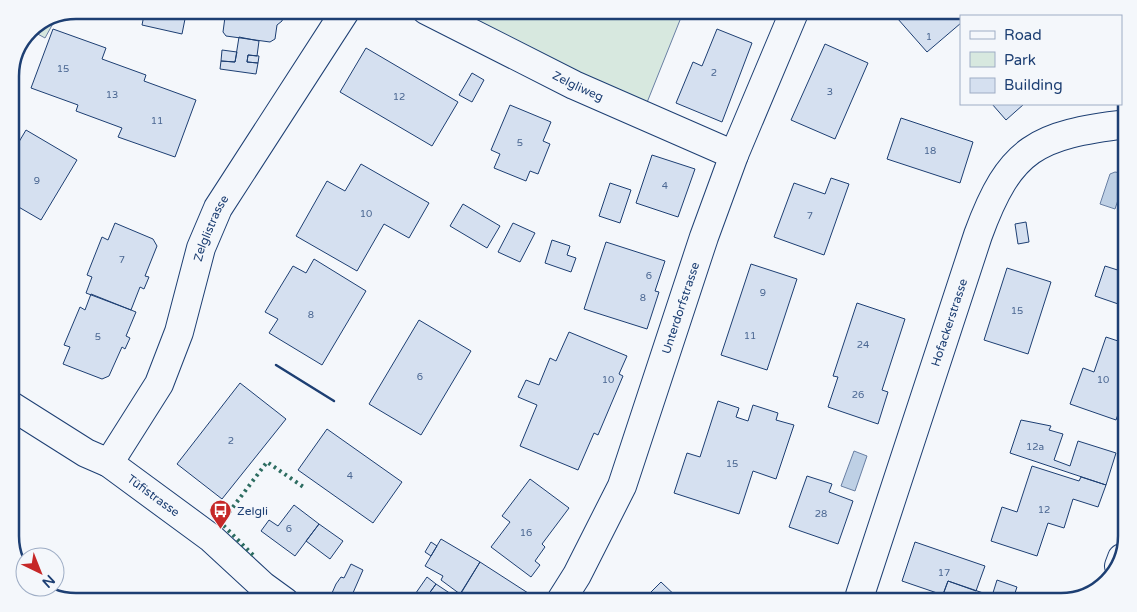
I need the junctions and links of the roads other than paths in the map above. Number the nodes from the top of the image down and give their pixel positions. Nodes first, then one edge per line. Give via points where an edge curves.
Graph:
1 (340, 19) edge
2 (444, 19) edge
3 (791, 19) edge
4 (1118, 125) edge
5 (734, 155) junction
6 (19, 411) edge
7 (109, 463) junction
8 (273, 593) edge
9 (566, 593) edge
10 (861, 593) edge

1 - 7 street, Zelglistrasse via 218,208 201,248 179,332 159,384
2 - 5 street, Zelgliweg via 574,85
3 - 5 street, Unterdorfstrasse
4 - 10 street, Hofackerstrasse via 1078,130 1047,141 1020,158 1000,183 966,273
5 - 9 street, Unterdorfstrasse via 622,486
6 - 7 street, Tüfistrasse via 86,453
7 - 8 street, Tüfistrasse via 211,538

